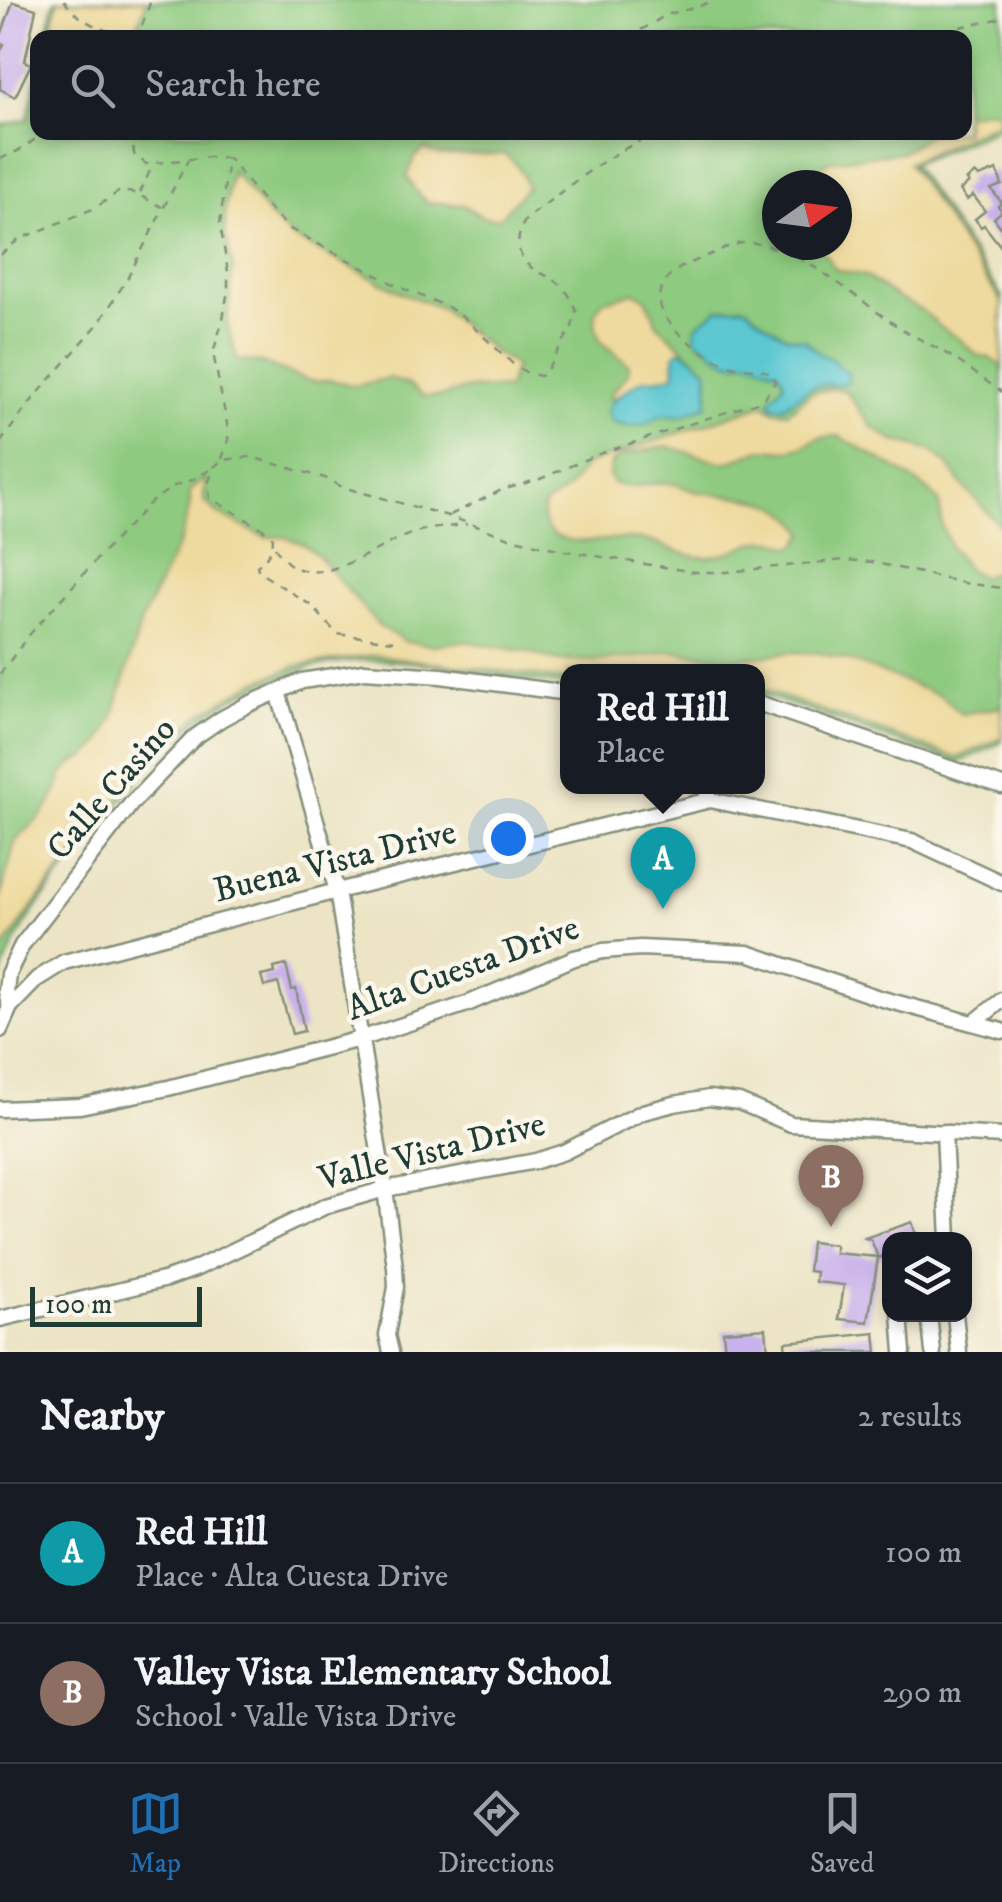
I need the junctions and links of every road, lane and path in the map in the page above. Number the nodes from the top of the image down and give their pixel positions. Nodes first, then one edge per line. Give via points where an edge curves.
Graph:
1 (64, 0) edge
2 (151, 0) edge
3 (714, 0) edge
4 (1002, 18) edge
5 (107, 30) edge
6 (141, 30) edge
7 (639, 30) edge
8 (950, 30) edge
9 (34, 140) edge
10 (133, 140) edge
11 (640, 140) edge
12 (228, 158) junction
13 (0, 159) edge
14 (188, 160) junction
15 (153, 164) junction
16 (140, 195) junction
17 (162, 208) junction
18 (0, 255) edge
19 (1002, 392) edge
20 (0, 444) edge
21 (222, 460) junction
22 (214, 467) junction
23 (448, 516) junction
24 (469, 524) junction
25 (273, 544) junction
26 (1002, 588) edge
27 (394, 641) dead end
28 (0, 674) edge
29 (278, 692) junction
30 (560, 693) edge
31 (765, 705) edge
32 (1002, 786) edge
33 (707, 794) edge
34 (1002, 883) edge
35 (337, 891) junction
36 (1002, 1000) edge
37 (10, 1008) junction
38 (975, 1022) junction
39 (0, 1030) edge
40 (1002, 1030) edge
41 (360, 1039) junction
42 (0, 1109) edge
43 (944, 1132) junction
44 (1002, 1136) edge
45 (385, 1188) junction
46 (949, 1232) edge
47 (0, 1319) edge
48 (901, 1322) edge
49 (930, 1322) edge
50 (956, 1322) edge
51 (391, 1352) edge
52 (903, 1352) edge
53 (932, 1352) edge
54 (958, 1352) edge

1 - 5 path via 76,15
2 - 6 path
3 - 7 path
4 - 8 path
9 - 13 path
10 - 15 path via 134,154
11 - 12 path via 591,168 520,228 518,247 529,267 566,290 576,311 540,376 515,366 448,308 290,228
12 - 14 path
12 - 21 path via 220,224 228,290 213,353 229,435
14 - 15 path
14 - 17 path
15 - 16 path
16 - 17 path
16 - 18 path via 120,191
17 - 20 path via 99,323
19 - 23 path via 791,255 740,244 680,267 661,285 659,306 676,330 720,360 774,375 763,400 596,455
21 - 22 path
21 - 23 path via 251,457
22 - 25 path via 210,498 271,534
22 - 28 path via 151,502
23 - 24 path
24 - 25 path via 411,534 319,571 294,568
24 - 26 path via 536,545 685,571 845,560
25 - 27 path via 257,566 270,581 312,606 338,634
29 - 30 street, Calle Casino via 364,671
29 - 35 street
29 - 37 street, Calle Casino via 194,737 130,804 22,945 8,974
31 - 32 street
33 - 34 street, Buena Vista Drive via 912,841
33 - 35 street, Buena Vista Drive
35 - 37 street, Buena Vista Drive via 64,962
35 - 41 street
36 - 38 street
37 - 39 street, Buena Vista Drive
38 - 40 street, Alta Cuesta Drive
38 - 41 street, Alta Cuesta Drive via 878,998 748,953 640,948 574,958 467,1004
41 - 42 street, Alta Cuesta Drive via 80,1106
41 - 45 street
43 - 44 street, Valle Vista Drive
43 - 45 street, Valle Vista Drive via 790,1124 739,1102 709,1098 644,1112 536,1162
43 - 46 street
45 - 47 street, Valle Vista Drive via 326,1206 195,1270
45 - 51 street via 396,1287
48 - 52 street
49 - 53 street
50 - 54 street

